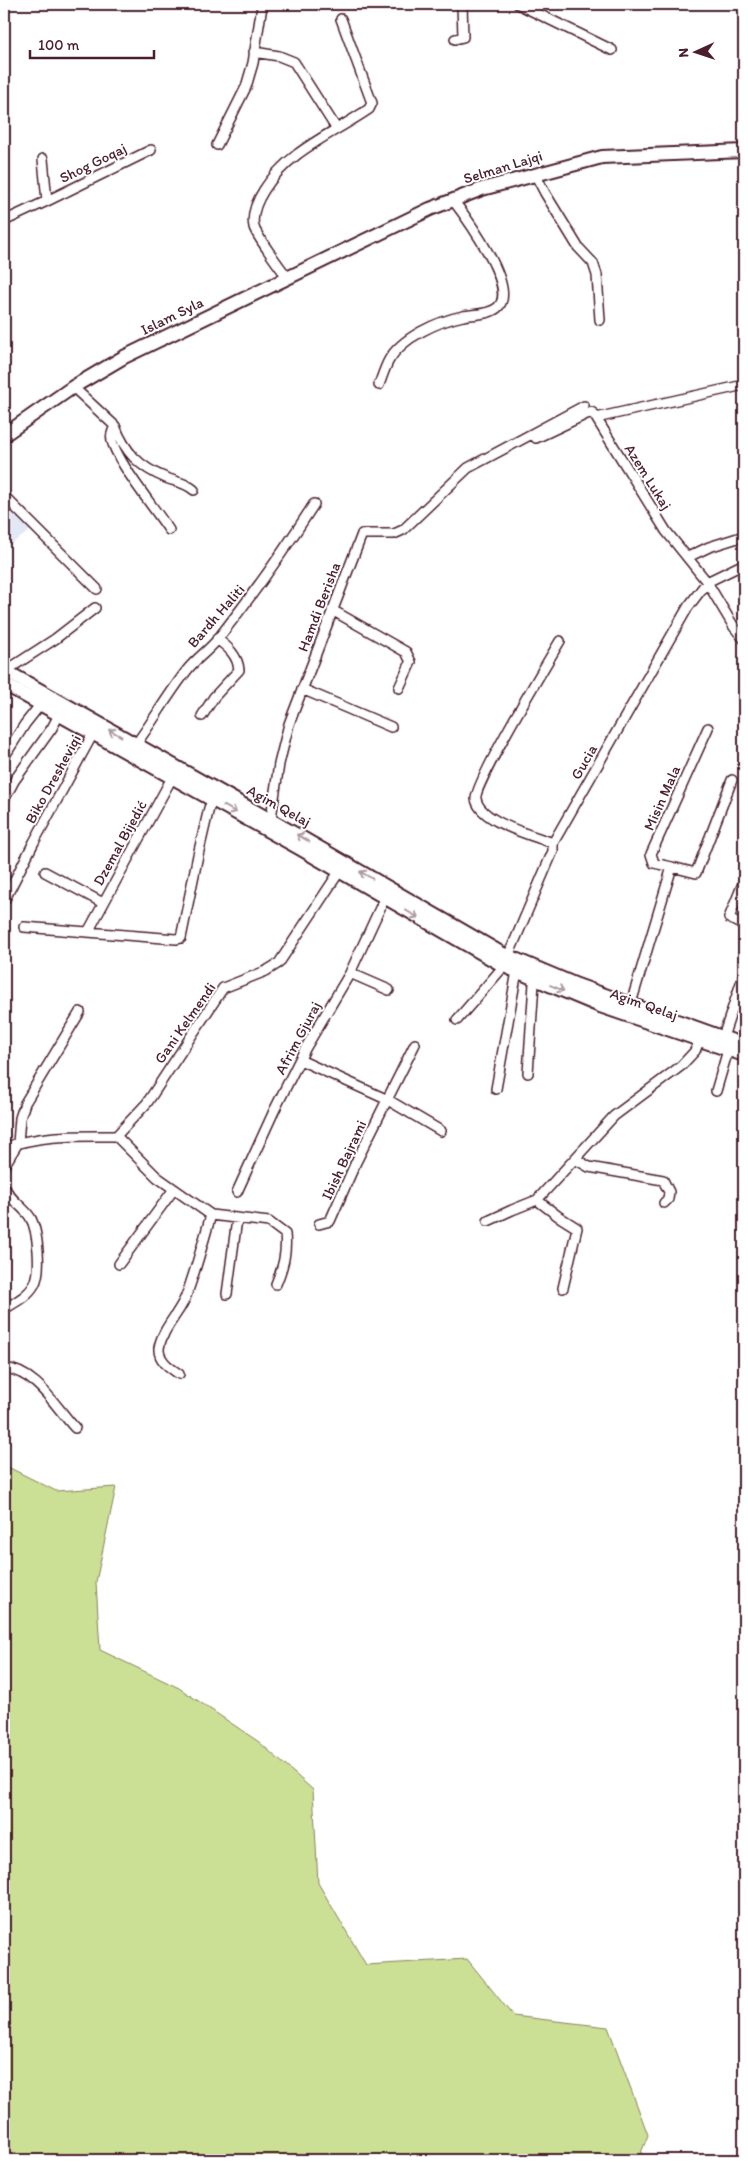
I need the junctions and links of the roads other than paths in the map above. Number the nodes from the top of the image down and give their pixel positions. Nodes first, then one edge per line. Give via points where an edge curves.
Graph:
1 (462, 4) edge
2 (518, 4) edge
3 (262, 6) dead end
4 (341, 19) dead end
5 (455, 39) dead end
6 (612, 50) dead end
7 (254, 52) junction
8 (336, 128) junction
9 (217, 145) dead end
10 (151, 150) dead end
11 (744, 151) edge
12 (43, 160) dead end
13 (535, 174) junction
14 (453, 200) junction
15 (46, 201) junction
16 (4, 221) edge
17 (288, 278) junction
18 (600, 320) dead end
19 (379, 385) dead end
20 (744, 385) edge
21 (73, 387) junction
22 (584, 406) dead end
23 (596, 418) junction
24 (115, 426) junction
25 (4, 434) edge
26 (498, 457) dead end
27 (194, 490) dead end
28 (5, 497) edge
29 (314, 504) dead end
30 (169, 530) dead end
31 (744, 536) edge
32 (688, 557) junction
33 (744, 564) edge
34 (707, 582) junction
35 (97, 588) dead end
36 (95, 608) dead end
37 (332, 610) junction
38 (217, 639) junction
39 (744, 639) edge
40 (560, 640) dead end
41 (4, 671) edge
42 (4, 684) edge
43 (399, 688) dead end
44 (302, 689) junction
45 (44, 700) junction
46 (62, 710) junction
47 (202, 716) dead end
48 (96, 728) junction
49 (391, 728) dead end
50 (708, 728) dead end
51 (136, 744) junction
52 (4, 757) edge
53 (175, 773) junction
54 (732, 780) dead end
55 (4, 800) edge
56 (213, 800) junction
57 (269, 826) junction
58 (554, 843) junction
59 (672, 867) junction
60 (342, 868) junction
61 (45, 872) dead end
62 (744, 881) edge
63 (387, 893) junction
64 (4, 901) edge
65 (103, 904) junction
66 (744, 926) edge
67 (24, 927) dead end
68 (88, 932) junction
69 (506, 961) junction
70 (517, 971) junction
71 (350, 973) junction
72 (536, 974) junction
73 (744, 974) edge
74 (389, 990) dead end
75 (629, 1010) junction
76 (80, 1012) dead end
77 (457, 1020) dead end
78 (701, 1035) junction
79 (723, 1038) junction
80 (415, 1044) dead end
81 (744, 1045) edge
82 (728, 1050) junction
83 (744, 1055) edge
84 (300, 1060) junction
85 (528, 1073) dead end
86 (496, 1089) dead end
87 (716, 1091) dead end
88 (388, 1100) junction
89 (441, 1131) dead end
90 (116, 1136) junction
91 (18, 1143) junction
92 (4, 1148) edge
93 (575, 1159) junction
94 (4, 1166) edge
95 (4, 1184) edge
96 (174, 1189) junction
97 (237, 1192) dead end
98 (538, 1200) junction
99 (664, 1203) dead end
100 (211, 1215) junction
101 (238, 1219) junction
102 (488, 1221) dead end
103 (319, 1224) dead end
104 (119, 1264) dead end
105 (276, 1284) dead end
106 (563, 1288) dead end
107 (227, 1294) dead end
108 (4, 1309) edge
109 (4, 1368) edge
110 (179, 1374) dead end
111 (75, 1428) dead end

1 - 5 street via 463,36
2 - 6 street
3 - 7 street
4 - 8 street via 372,103 369,109
7 - 8 street via 294,62
7 - 9 street via 246,87
8 - 17 street via 285,163 270,181 254,212 254,228
10 - 15 street, Shog Goqaj
11 - 13 main road, Selman Lajqi via 602,157
12 - 15 street, Shog Goqaj
13 - 14 main road, Selman Lajqi
13 - 18 street via 578,248 593,264 597,275
14 - 17 main road, Selman Lajqi
14 - 19 street via 480,238 498,275 501,303 496,309 432,326 416,335 389,360
15 - 16 street, Shog Goqaj
17 - 21 main road, Islam Syla via 124,357
20 - 23 street
21 - 24 street
21 - 25 main road, Islam Syla
22 - 37 street, Hamdi Berisha via 468,468 403,530 394,534 362,534
23 - 26 street via 591,412
23 - 32 street, Azem Lukaj via 666,531
24 - 27 street via 122,444 142,465 166,478 188,484
24 - 30 street via 111,434 112,443
28 - 35 street
29 - 38 street, Bardh Haliti via 268,573
31 - 32 street
32 - 34 street, Azem Lukaj
33 - 34 street
34 - 39 street, Azem Lukaj
34 - 58 street, Gucia via 688,607
36 - 41 street, Agim Qelaj via 55,639
37 - 43 street via 406,652 411,662
37 - 44 street, Hamdi Berisha
38 - 47 street via 235,655 239,670 214,697
38 - 51 street, Bardh Haliti via 188,669
40 - 58 street via 477,789 476,799 481,809 500,822
41 - 45 main road, Agim Qelaj
42 - 45 main road, Agim Qelaj
44 - 49 street
44 - 57 street, Hamdi Berisha via 281,752
45 - 46 main road, Agim Qelaj
45 - 52 street
46 - 48 main road, Agim Qelaj
46 - 55 street
51 -> 48 main road, Agim Qelaj
48 - 53 main road, Agim Qelaj
48 - 64 street, Biko Dresheviqi
50 - 59 street, Misin Mala via 651,854 654,862
51 - 53 main road, Agim Qelaj
53 - 56 main road, Agim Qelaj
53 - 57 main road, Agim Qelaj
53 - 65 street, Dzemal Bijedić
54 - 59 street, Misin Mala via 696,873
56 -> 57 main road, Agim Qelaj
56 - 68 street via 181,938
57 - 60 main road, Agim Qelaj
58 - 69 street, Gucia
59 - 75 street
60 - 63 main road, Agim Qelaj
60 - 90 street, Gani Kelmendi via 279,963 223,988 147,1103
61 - 65 street
62 - 66 street via 729,918
63 - 69 main road, Agim Qelaj
63 - 71 street, Afrim Gjuraj
65 - 68 street, Dzemal Bijedić
67 - 68 street
69 - 70 main road, Agim Qelaj
69 - 72 main road, Agim Qelaj
69 - 77 street
70 - 72 main road, Agim Qelaj
70 - 86 street
71 - 74 street
71 - 84 street, Afrim Gjuraj
72 - 75 main road, Agim Qelaj via 600,1006
72 - 85 street
73 - 79 street
75 - 78 main road, Agim Qelaj
76 - 91 street via 25,1103
78 - 79 main road, Agim Qelaj
78 - 82 main road, Agim Qelaj
78 - 93 street via 695,1051 681,1066 614,1116
79 - 81 main road, Agim Qelaj
80 - 88 street, Ibish Bajrami
82 - 83 main road, Agim Qelaj
82 - 87 street
84 - 88 street
84 - 97 street, Afrim Gjuraj
88 - 89 street
88 - 103 street, Ibish Bajrami via 330,1220
90 - 91 street via 71,1136
90 - 96 street via 157,1177
91 - 92 street
91 - 94 street
93 - 98 street
93 - 99 street via 589,1167 663,1180 669,1192
95 - 108 street via 6,1193 30,1217 37,1234 37,1273 34,1285
96 - 100 street
96 - 104 street
98 - 102 street
98 - 106 street via 577,1228
100 - 101 street
100 - 110 street via 186,1298 163,1336 159,1349 166,1365
101 - 105 street via 269,1222 285,1234 287,1250
101 - 107 street
109 - 111 street via 32,1379

